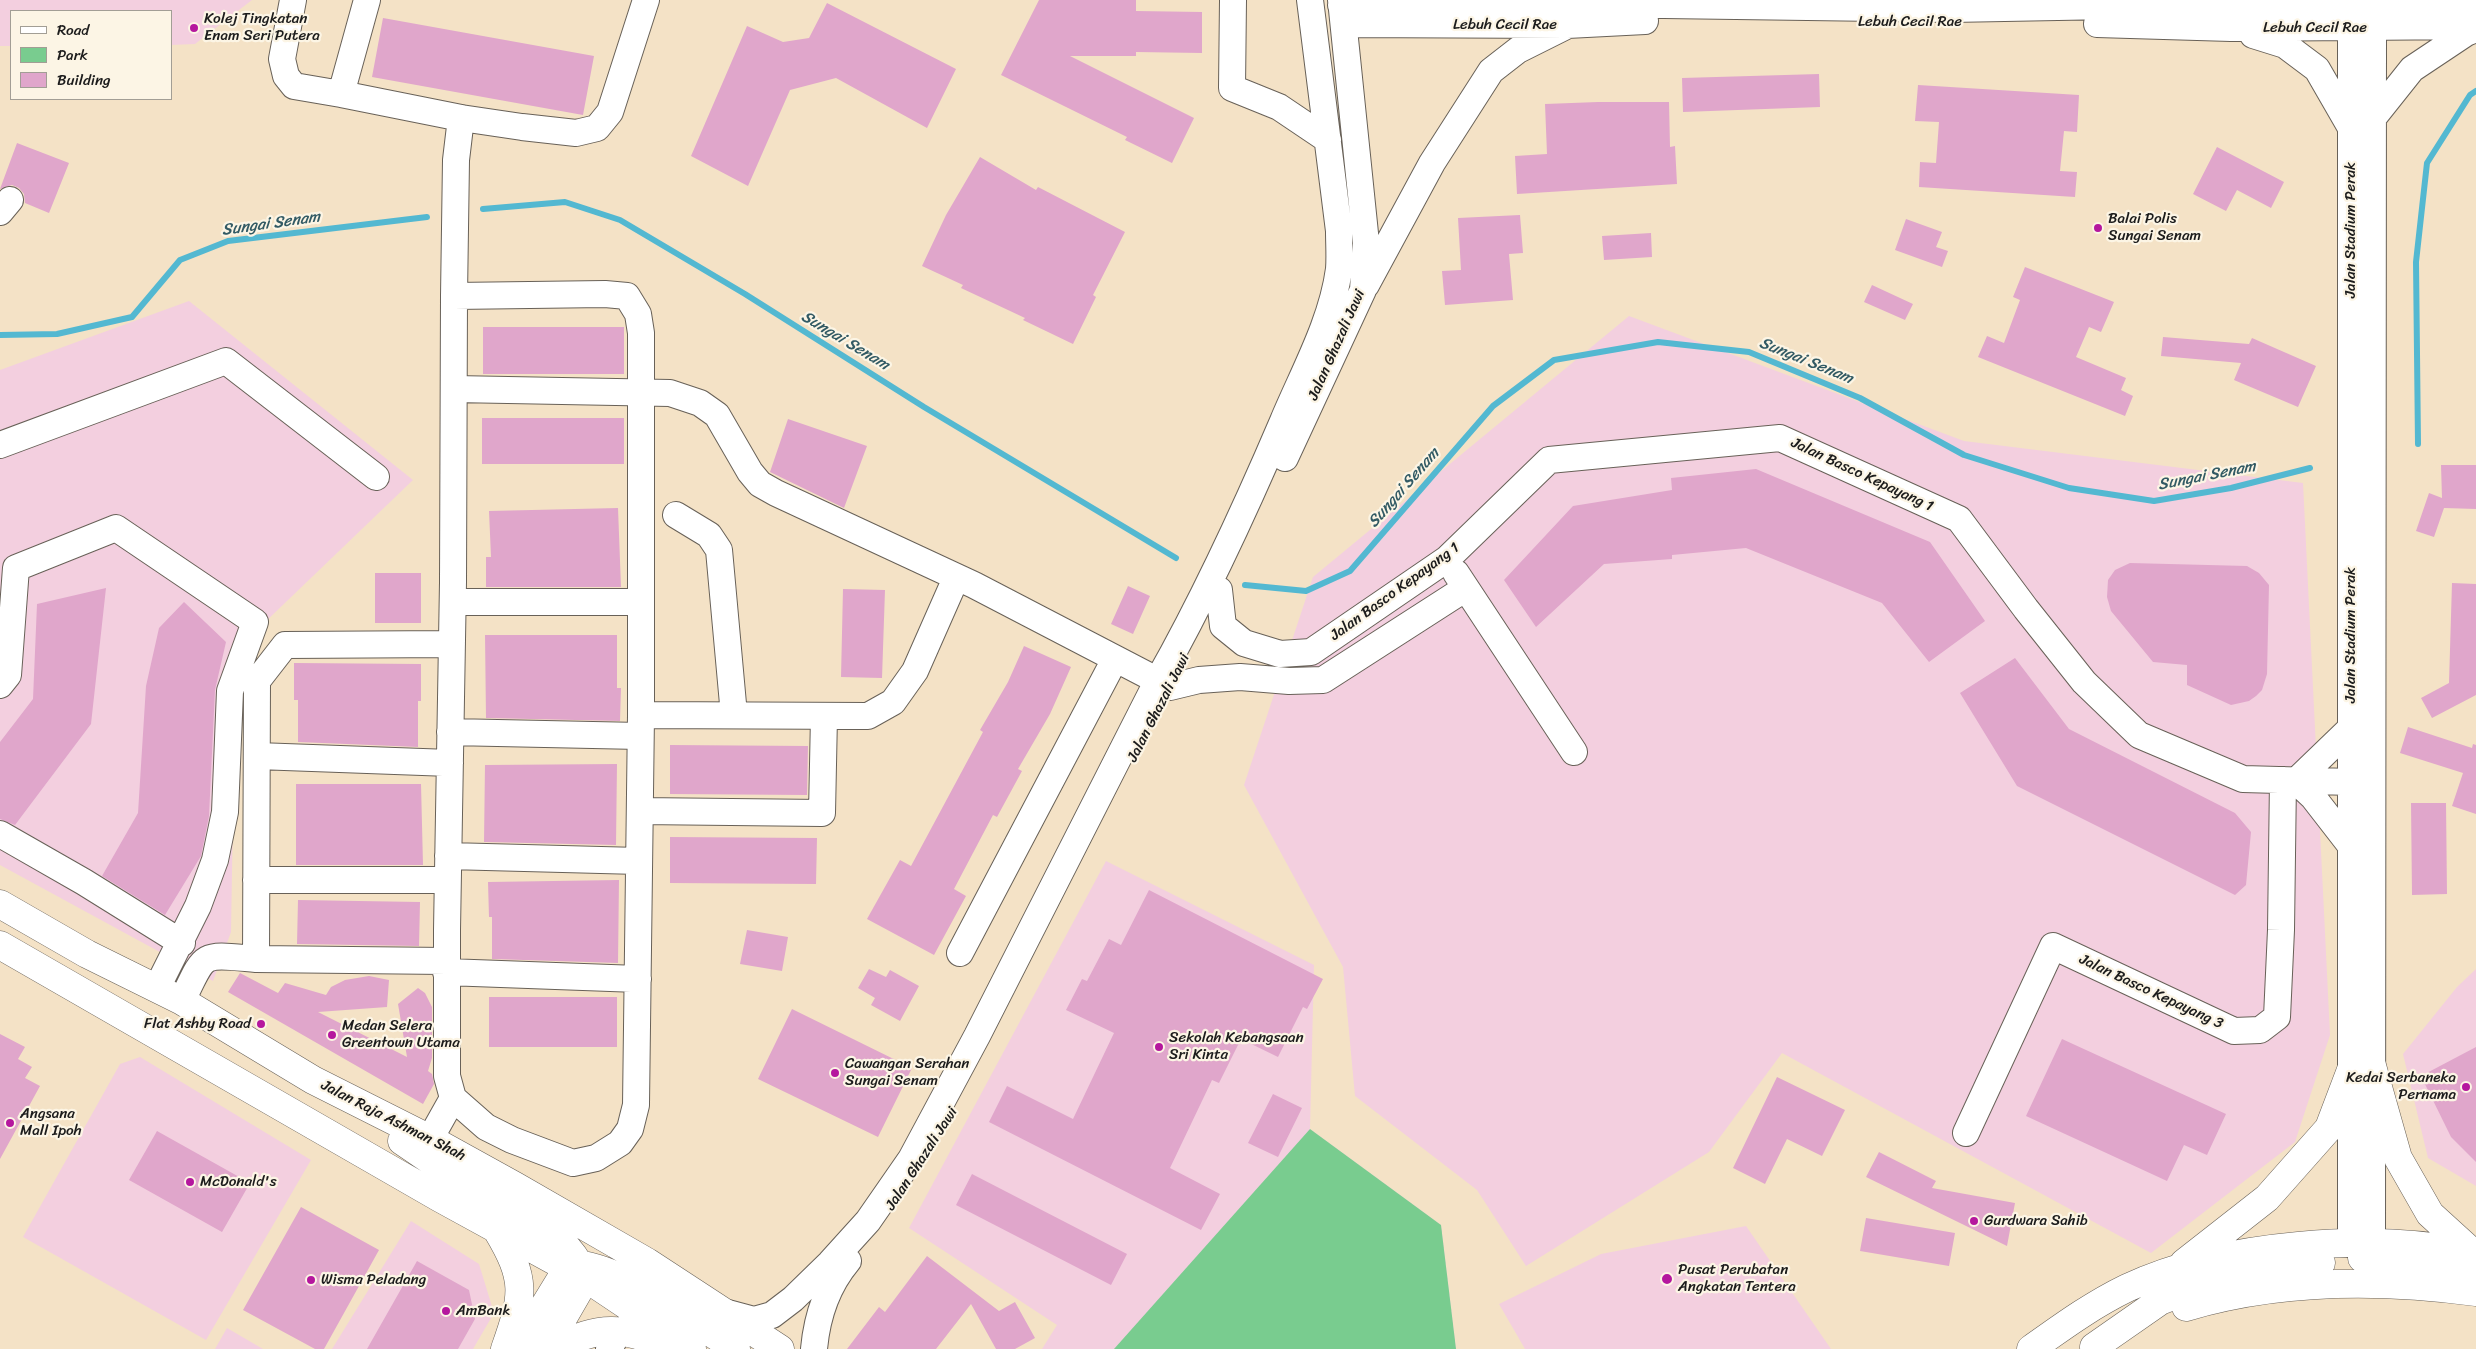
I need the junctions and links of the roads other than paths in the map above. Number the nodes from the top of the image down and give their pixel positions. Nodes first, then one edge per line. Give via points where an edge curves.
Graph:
1 (293, 0) edge
2 (366, 0) edge
3 (646, 0) edge
4 (1233, 0) edge
5 (1310, 0) edge
6 (1446, 1) edge
7 (1338, 9) edge
8 (2476, 9) edge
9 (2236, 18) junction
10 (1566, 25) junction
11 (2363, 26) junction
12 (2476, 28) edge
13 (341, 94) junction
14 (461, 118) junction
15 (2362, 123) junction
16 (1328, 140) junction
17 (1338, 272) junction
18 (1364, 290) junction
19 (454, 296) junction
20 (454, 389) junction
21 (641, 392) junction
22 (0, 445) edge
23 (376, 477) dead end
24 (676, 515) dead end
25 (1446, 558) junction
26 (956, 578) junction
27 (1466, 588) junction
28 (1219, 590) junction
29 (453, 602) junction
30 (640, 602) junction
31 (452, 644) junction
32 (1115, 659) junction
33 (3, 676) edge
34 (1164, 683) junction
35 (734, 714) junction
36 (824, 716) junction
37 (2362, 725) junction
38 (641, 726) junction
39 (450, 732) junction
40 (1574, 752) dead end
41 (257, 756) junction
42 (450, 763) junction
43 (2290, 780) junction
44 (2351, 782) junction
45 (640, 812) junction
46 (2372, 828) junction
47 (0, 834) edge
48 (2351, 846) junction
49 (639, 861) junction
50 (448, 868) junction
51 (256, 880) junction
52 (0, 904) edge
53 (182, 943) junction
54 (0, 945) edge
55 (960, 953) dead end
56 (87, 954) junction
57 (256, 959) junction
58 (446, 967) junction
59 (638, 979) junction
60 (157, 988) junction
61 (92, 997) junction
62 (182, 1001) junction
63 (2362, 1068) junction
64 (313, 1080) junction
65 (453, 1098) junction
66 (1966, 1133) dead end
67 (430, 1139) junction
68 (497, 1230) junction
69 (2361, 1249) junction
70 (2475, 1261) edge
71 (2175, 1270) junction
72 (578, 1271) junction
73 (2476, 1292) edge
74 (728, 1314) junction
75 (614, 1340) edge
76 (2093, 1348) edge
77 (506, 1349) edge
78 (518, 1349) edge
79 (545, 1349) edge
80 (554, 1349) edge
81 (679, 1349) edge
82 (692, 1349) edge
83 (736, 1349) edge
84 (780, 1349) edge
85 (814, 1349) edge
86 (2031, 1349) edge

1 - 13 street via 282,59 286,76 294,86
2 - 13 street
3 - 14 street via 610,112 598,128 576,133
4 - 16 street via 1232,88 1279,107
5 - 16 street, Jalan Ghazali Jawi
6 - 7 street, Lebuh Cecil Rae
6 - 9 street, Lebuh Cecil Rae via 1951,9 2111,6
7 - 10 street, Lebuh Cecil Rae
7 - 17 street via 1330,41 1350,234
7 - 18 street, Jalan Ghazali Jawi via 1366,243
8 - 9 street, Lebuh Cecil Rae
8 - 11 street via 2441,15 2379,17
9 - 10 street, Lebuh Cecil Rae via 2115,24 1629,20
9 - 11 street, Lebuh Cecil Rae
9 - 15 street via 2285,45 2317,69
10 - 18 street via 1518,50 1491,71 1432,163
11 - 12 street, Lebuh Cecil Rae
11 - 15 street, Jalan Stadium Perak
12 - 15 street via 2412,69
13 - 14 street
14 - 19 street via 456,160
15 - 37 street, Jalan Stadium Perak
16 - 17 street, Jalan Ghazali Jawi via 1339,231
17 - 34 street, Jalan Ghazali Jawi via 1328,316
18 - 28 street, Jalan Ghazali Jawi via 1320,388
19 - 20 street
19 - 21 street via 627,296 638,314 641,333
20 - 21 street
20 - 29 street
21 - 26 street via 670,393 700,403 717,415 760,484
21 - 30 street
22 - 23 street via 226,362
24 - 35 street via 709,535 719,550
25 - 27 street
25 - 28 street, Jalan Basco Kepayang 1 via 1311,652 1280,654 1244,643 1223,626
25 - 43 street, Jalan Basco Kepayang 1 via 1550,460 1780,438 1959,519 2084,682 2139,735 2244,779
26 - 32 street
26 - 36 street via 915,671 893,702 868,716
27 - 34 street, Jalan Basco Kepayang 1 via 1323,680 1240,677
27 - 40 street
28 - 34 street, Jalan Ghazali Jawi
29 - 30 street
29 - 31 street
30 - 38 street
31 - 39 street
31 - 41 street via 285,645 257,681
32 - 34 street
32 - 55 street
33 - 53 street via 16,568 116,528 254,622 230,691 225,812 215,860
34 - 74 street via 910,1159 868,1221 830,1263 772,1315 754,1320
34 - 85 street, Jalan Ghazali Jawi via 969,1085 908,1186 866,1242 834,1277 816,1324
35 - 36 street
35 - 38 street
36 - 45 street via 822,813
37 - 43 street
37 - 44 street via 2361,766
37 - 46 street, Jalan Stadium Perak
38 - 39 street
38 - 45 street
39 - 42 street
41 - 42 street
41 - 51 street
42 - 50 street
43 - 44 street, Jalan Basco Kepayang 1
43 - 48 street via 2322,808
43 - 66 street, Jalan Basco Kepayang 3 via 2277,1017 2260,1030 2234,1031 2053,946
44 - 46 street via 2360,794
44 - 48 street, Jalan Stadium Perak
45 - 49 street
46 - 63 street, Jalan Stadium Perak
47 - 53 street
48 - 63 street, Jalan Stadium Perak
49 - 50 street
49 - 59 street
50 - 51 street
50 - 58 street
51 - 57 street
52 - 56 main road, Jalan Raja Ashman Shah
53 - 60 street
54 - 61 main road
56 - 60 main road, Jalan Raja Ashman Shah
56 - 61 main road via 100,979
57 - 58 street
57 - 62 street via 210,956 202,962
58 - 59 street
58 - 65 street via 447,1076
59 - 65 street via 636,1105 630,1129 620,1143 596,1158 573,1163 486,1127
60 - 62 main road, Jalan Raja Ashman Shah
61 - 68 main road
62 - 64 main road, Jalan Raja Ashman Shah
63 - 69 street, Jalan Stadium Perak
63 - 70 main road via 2398,1158 2430,1214
63 - 71 main road via 2329,1128 2267,1198
64 - 67 main road, Jalan Raja Ashman Shah
64 - 72 main road via 449,1173 555,1234 567,1246
65 - 67 street
67 - 74 main road, Jalan Raja Ashman Shah via 639,1258
68 - 72 main road
68 - 77 main road via 517,1268 520,1289 518,1313
69 - 70 main road
69 - 71 main road via 2277,1248
69 - 76 main road via 2234,1274 2160,1301
71 - 86 main road via 2126,1289 2080,1314
72 - 78 main road
72 - 79 main road
72 - 82 main road
72 - 83 main road via 601,1268 633,1284
73 - 76 main road via 2376,1283 2268,1288 2187,1306
74 - 84 main road, Jalan Raja Ashman Shah
75 - 80 main road via 590,1332
75 - 81 main road via 640,1335

